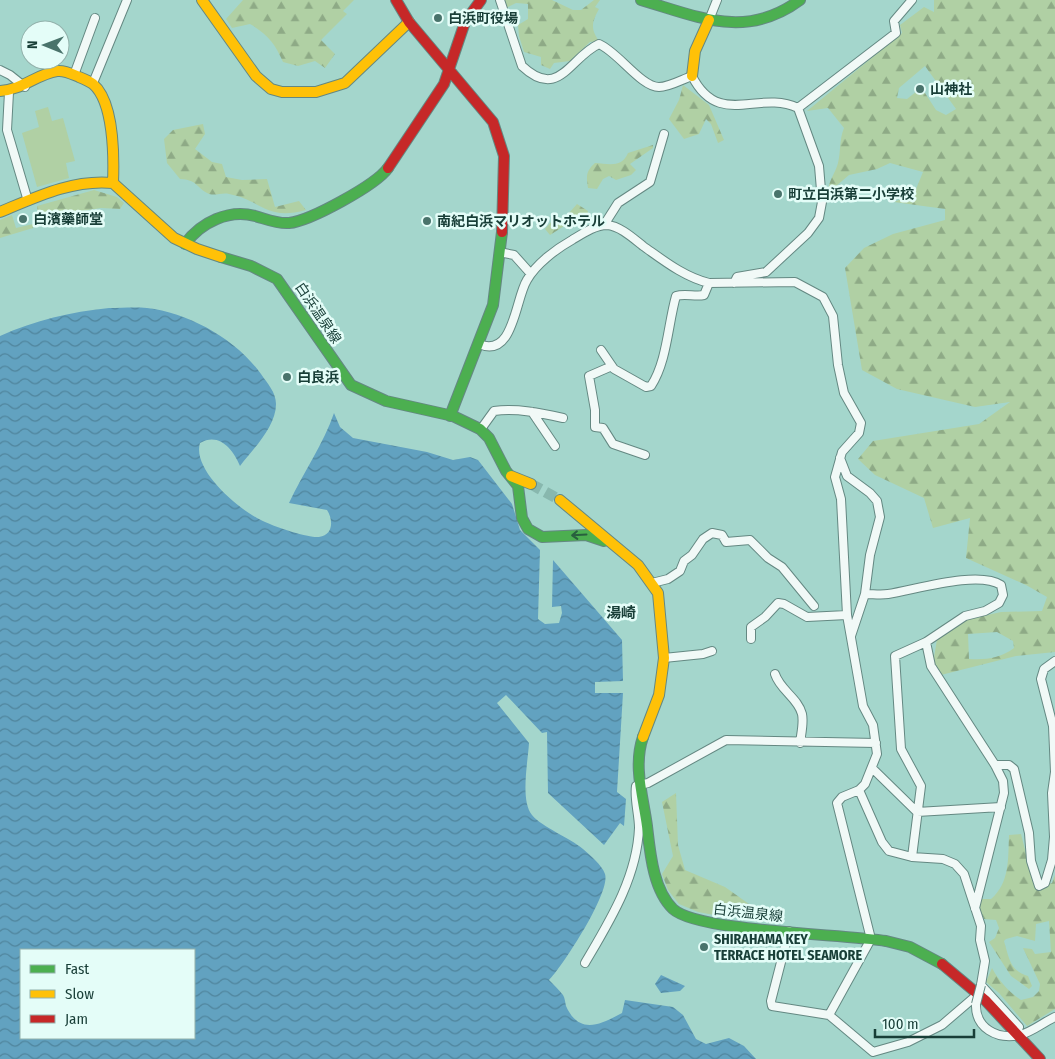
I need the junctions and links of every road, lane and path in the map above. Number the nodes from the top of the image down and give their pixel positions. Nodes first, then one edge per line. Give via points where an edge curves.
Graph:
1 (127, 0) edge
2 (202, 0) edge
3 (396, 0) edge
4 (481, 0) edge
5 (500, 0) edge
6 (641, 0) edge
7 (717, 0) edge
8 (800, 0) edge
9 (912, 0) edge
10 (95, 18) dead end
11 (709, 20) junction
12 (409, 22) junction
13 (450, 67) junction
14 (0, 70) edge
15 (74, 75) junction
16 (692, 76) junction
17 (93, 84) junction
18 (25, 87) junction
19 (4, 92) edge
20 (798, 108) junction
21 (664, 134) dead end
22 (113, 183) junction
23 (28, 201) junction
24 (0, 212) edge
25 (604, 225) junction
26 (185, 244) junction
27 (499, 252) junction
28 (531, 274) junction
29 (709, 283) junction
30 (734, 283) junction
31 (480, 344) junction
32 (601, 350) dead end
33 (612, 366) junction
34 (532, 412) junction
35 (450, 416) junction
36 (563, 418) dead end
37 (481, 429) junction
38 (555, 446) dead end
39 (645, 454) dead end
40 (840, 458) junction
41 (510, 475) junction
42 (531, 484) tunnel mouth
43 (560, 500) tunnel mouth
44 (623, 553) junction
45 (652, 583) junction
46 (865, 594) junction
47 (814, 606) dead end
48 (847, 615) junction
49 (851, 638) junction
50 (751, 639) dead end
51 (926, 642) junction
52 (712, 651) dead end
53 (664, 658) junction
54 (1055, 661) edge
55 (775, 674) dead end
56 (800, 743) junction
57 (876, 743) junction
58 (995, 765) junction
59 (873, 769) junction
60 (642, 784) junction
61 (859, 790) junction
62 (1001, 807) junction
63 (916, 812) junction
64 (912, 857) junction
65 (975, 908) junction
66 (789, 931) junction
67 (871, 939) junction
68 (585, 964) dead end
69 (978, 995) junction
70 (829, 1015) junction
71 (1055, 1017) edge
72 (1018, 1034) junction
73 (1040, 1059) edge

1 - 17 street
2 - 12 main road via 256,76 271,89 282,92 316,92 345,83
3 - 12 main road
4 - 13 main road via 465,22
5 - 16 street via 522,66 530,74 556,78 599,44 609,48 650,85 660,87
6 - 11 main road
7 - 11 street
8 - 11 main road via 786,12 754,23
9 - 20 street via 894,20 896,33
10 - 15 street
11 - 16 main road via 695,51
12 - 13 main road
13 - 26 main road via 436,99 385,172 374,181 299,221 279,221 236,212 224,214 193,234
13 - 27 main road via 493,122 500,139 506,176
14 - 18 street
15 - 17 main road
15 - 18 main road via 57,71
16 - 20 street via 702,93 722,104 776,103
17 - 22 main road via 108,114
18 - 19 main road
19 - 23 street via 7,130
20 - 30 street via 819,166 820,218 771,268 764,273 740,276
21 - 25 street via 650,182 618,203
22 - 23 main road via 76,186
22 - 26 main road, 白浜温泉線 via 159,226
23 - 24 main road
25 - 28 street via 572,240
25 - 29 street via 625,232 684,273
26 - 35 main road, 白浜温泉線 via 251,266 277,279 351,385 364,394
27 - 28 street via 514,254
27 - 31 main road via 493,305
28 - 31 street via 520,294 506,337 496,346
29 - 30 street
29 - 33 street via 704,295 676,296 661,368 652,386 646,387
30 - 40 street via 796,282 813,290 828,305 835,327 844,393 861,423 859,433
31 - 35 main road
32 - 33 street
33 - 39 street via 589,376 595,427 603,428 613,444
34 - 36 street
34 - 37 street via 494,411
34 - 38 street
35 - 37 main road, 白浜温泉線
37 - 41 main road, 白浜温泉線 via 493,442
40 - 46 street via 847,476 877,501 880,517 870,555
40 - 48 street via 835,477 841,499
41 - 42 main road
44 -> 41 main road, 白浜温泉線 via 589,534 544,537 533,533 524,524 519,488
43 - 44 main road, 白浜温泉線
44 - 45 main road, 白浜温泉線
45 - 47 street via 680,571 702,539 712,532 722,535 726,542 750,540 782,567
45 - 53 main road, 白浜温泉線 via 659,599
46 - 49 street
46 - 51 street via 887,595 950,581 994,580 1001,584 999,603 965,616
48 - 49 street
48 - 50 street via 807,617 778,603 751,627
49 - 57 street via 863,706
51 - 58 street via 931,666
51 - 63 street via 895,656 901,749 921,786
52 - 53 street
53 - 60 main road, 白浜温泉線 via 659,696 644,732 638,758 637,771
54 - 58 street via 1044,668 1041,679 1053,726 1055,772 1052,860 1045,883 1039,886 1031,861 1029,834 1014,770 1009,765
55 - 56 street via 777,681 799,705 803,716
56 - 57 street
56 - 60 street via 726,740 648,784
57 - 59 street via 878,754
58 - 62 street via 1003,781
59 - 61 street
59 - 63 street
60 - 66 main road, 白浜温泉線 via 655,876 661,894 672,908 708,923
60 - 68 street via 636,786 639,828 633,865 612,916
61 - 64 street via 889,851
61 - 67 street via 842,797 837,803
62 - 63 street
62 - 65 street
63 - 64 street
64 - 65 street via 943,859 955,864 964,874
65 - 69 street via 986,961
66 - 67 main road, 白浜温泉線
66 - 70 street via 772,1006
67 - 69 main road, 白浜温泉線 via 890,941 921,952 958,976
67 - 70 street
69 - 70 street via 942,1025 908,1042 873,1052
69 - 72 main road, 白浜温泉線
69 - 72 street via 978,1018 986,1029 997,1035
71 - 72 street
72 - 73 main road, 白浜温泉線

